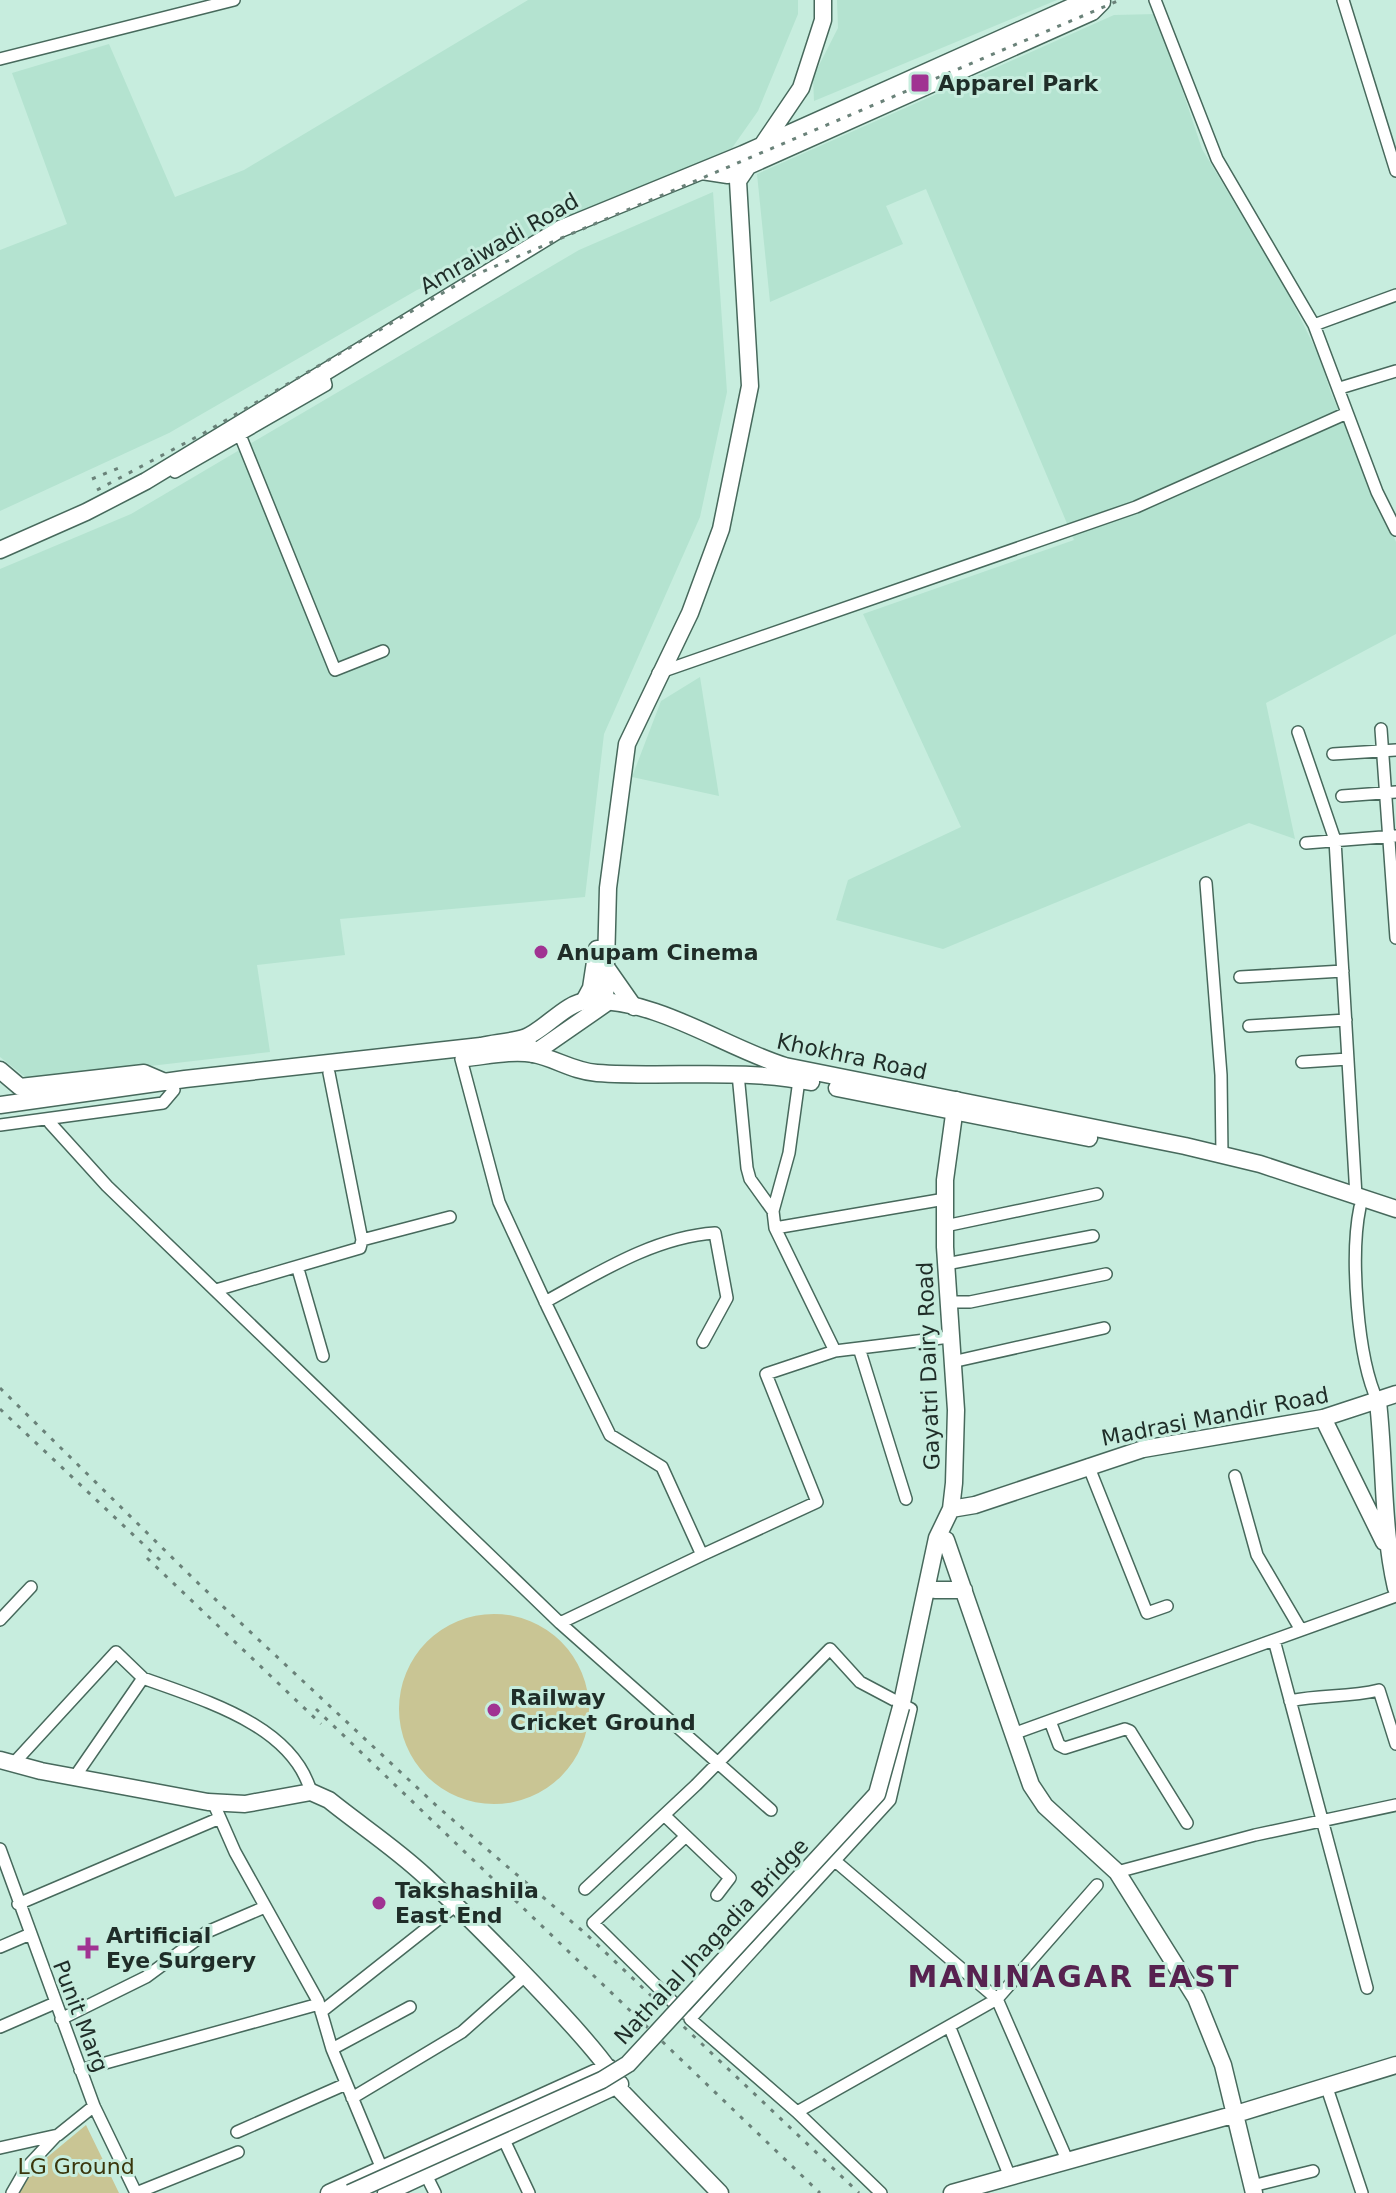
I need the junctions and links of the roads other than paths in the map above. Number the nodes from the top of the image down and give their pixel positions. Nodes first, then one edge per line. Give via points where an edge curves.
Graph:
1 (815, 0) edge
2 (823, 0) edge
3 (1097, 0) edge
4 (1155, 0) edge
5 (1343, 0) edge
6 (227, 1) edge
7 (0, 59) edge
8 (762, 144) junction
9 (745, 160) junction
10 (700, 170) junction
11 (1396, 171) edge
12 (728, 175) junction
13 (733, 221) junction
14 (1396, 295) edge
15 (1314, 325) junction
16 (1396, 371) edge
17 (323, 373) junction
18 (1340, 388) junction
19 (1347, 413) junction
20 (240, 435) junction
21 (115, 497) junction
22 (1396, 530) edge
23 (0, 550) edge
24 (383, 651) dead end
25 (657, 673) junction
26 (1381, 729) dead end
27 (1298, 732) dead end
28 (1396, 750) edge
29 (1382, 751) junction
30 (1333, 754) dead end
31 (1391, 792) edge
32 (1342, 796) dead end
33 (1392, 836) edge
34 (1335, 840) junction
35 (1306, 843) dead end
36 (1394, 879) edge
37 (1206, 883) dead end
38 (1396, 928) edge
39 (1396, 938) edge
40 (606, 967) junction
41 (1343, 971) junction
42 (1240, 977) dead end
43 (584, 1001) junction
44 (605, 1004) junction
45 (634, 1007) junction
46 (1346, 1020) junction
47 (1249, 1026) dead end
48 (526, 1038) junction
49 (533, 1054) junction
50 (461, 1059) junction
51 (1348, 1059) junction
52 (1302, 1062) dead end
53 (748, 1068) junction
54 (0, 1070) edge
55 (329, 1073) junction
56 (799, 1080) junction
57 (173, 1087) junction
58 (147, 1089) junction
59 (0, 1105) edge
60 (955, 1106) junction
61 (0, 1116) edge
62 (50, 1123) dead end
63 (0, 1125) edge
64 (1222, 1155) junction
65 (1097, 1194) dead end
66 (945, 1199) junction
67 (1358, 1201) junction
68 (1396, 1209) edge
69 (773, 1211) junction
70 (450, 1217) dead end
71 (1396, 1219) edge
72 (945, 1226) junction
73 (775, 1228) junction
74 (1093, 1236) dead end
75 (362, 1240) junction
76 (946, 1264) junction
77 (298, 1269) junction
78 (1106, 1274) dead end
79 (216, 1290) junction
80 (545, 1302) junction
81 (948, 1302) junction
82 (1104, 1328) dead end
83 (950, 1337) junction
84 (703, 1342) dead end
85 (859, 1348) junction
86 (835, 1351) junction
87 (323, 1356) dead end
88 (952, 1362) junction
89 (1396, 1394) edge
90 (1378, 1402) junction
91 (1323, 1418) junction
92 (1088, 1465) junction
93 (1235, 1476) dead end
94 (906, 1499) dead end
95 (948, 1515) junction
96 (1391, 1522) edge
97 (946, 1540) junction
98 (1386, 1546) junction
99 (702, 1555) junction
100 (31, 1587) dead end
101 (1396, 1588) edge
102 (935, 1590) junction
103 (964, 1590) junction
104 (1396, 1596) edge
105 (1167, 1606) dead end
106 (0, 1620) edge
107 (560, 1623) junction
108 (1301, 1630) junction
109 (1274, 1640) junction
110 (143, 1678) junction
111 (1290, 1701) junction
112 (904, 1706) junction
113 (1050, 1721) junction
114 (1013, 1734) junction
115 (1396, 1744) edge
116 (6, 1762) edge
117 (717, 1764) junction
118 (74, 1778) junction
119 (311, 1792) junction
120 (1396, 1805) edge
121 (217, 1810) junction
122 (771, 1810) dead end
123 (664, 1815) junction
124 (1320, 1821) junction
125 (1187, 1823) dead end
126 (686, 1836) junction
127 (0, 1849) edge
128 (834, 1860) junction
129 (1117, 1872) junction
130 (1097, 1885) dead end
131 (585, 1889) dead end
132 (717, 1895) dead end
133 (18, 1904) junction
134 (455, 1906) junction
135 (265, 1907) junction
136 (28, 1935) junction
137 (0, 1947) edge
138 (525, 1976) junction
139 (1367, 1988) dead end
140 (997, 1999) junction
141 (55, 2003) junction
142 (410, 2007) dead end
143 (320, 2008) junction
144 (61, 2019) junction
145 (690, 2019) junction
146 (0, 2027) edge
147 (950, 2028) junction
148 (332, 2049) junction
149 (1396, 2065) edge
150 (608, 2067) junction
151 (80, 2070) junction
152 (346, 2084) junction
153 (620, 2084) junction
154 (1327, 2088) junction
155 (352, 2098) junction
156 (94, 2106) junction
157 (797, 2112) junction
158 (1236, 2114) junction
159 (237, 2132) dead end
160 (58, 2135) junction
161 (504, 2140) junction
162 (1, 2147) edge
163 (238, 2152) dead end
164 (1068, 2162) junction
165 (382, 2169) junction
166 (1313, 2171) dead end
167 (426, 2175) junction
168 (1010, 2177) junction
169 (1253, 2190) edge
170 (720, 2192) edge
171 (12, 2193) edge
172 (136, 2193) edge
173 (329, 2193) edge
174 (350, 2193) edge
175 (365, 2193) edge
176 (386, 2193) edge
177 (435, 2193) edge
178 (529, 2193) edge
179 (881, 2193) edge
180 (952, 2193) edge
181 (1362, 2193) edge

1 - 9 main road via 794,86
2 - 8 main road via 823,20 801,88
3 - 8 main road
3 - 9 main road via 1092,12
4 - 15 street via 1217,159
5 - 11 street
6 - 7 street
8 - 9 main road
9 - 10 main road, Amraiwadi Road
9 - 12 main road
9 - 13 main road
10 - 12 main road
10 - 17 main road, Amraiwadi Road via 560,229
12 - 13 main road
13 - 25 main road via 750,367 743,428 721,529 690,613
14 - 15 street
15 - 18 street
16 - 18 street
17 - 20 street via 326,385
17 - 21 main road, Amraiwadi Road
18 - 19 street
19 - 22 street
19 - 25 street via 1136,507
20 - 21 street via 120,504
20 - 24 street via 335,670
21 - 23 main road, Amraiwadi Road
25 - 40 main road via 627,744 608,888
25 - 43 main road via 619,743 600,881 596,967
26 - 29 street
27 - 34 street
28 - 29 street
29 - 30 street
29 - 31 street
31 - 32 street
31 - 33 street
33 - 34 street
33 - 36 street
34 - 35 street
34 - 41 street
36 - 38 street
37 - 64 street
38 - 39 street
40 - 44 main road
40 - 45 main road
41 - 42 street
41 - 46 street
43 - 44 main road, Khokhra Road
43 - 48 main road, Khokhra Road
44 - 45 main road, Khokhra Road
44 - 49 main road
45 - 53 main road, Khokhra Road via 698,1028
46 - 47 street
46 - 51 street
48 - 49 main road
48 - 57 main road, Khokhra Road
49 - 50 main road, Khokhra Road
49 - 53 main road, Khokhra Road via 594,1073 673,1077
50 - 55 main road, Khokhra Road
50 - 80 street via 499,1202
51 - 52 street
51 - 67 street
53 - 56 main road, Khokhra Road
53 - 60 main road, Khokhra Road via 785,1066
53 - 69 street via 747,1168
54 - 57 main road via 20,1087 144,1073
55 - 57 main road, Khokhra Road
55 - 75 street
56 - 60 main road, Khokhra Road
56 - 69 street via 789,1153
57 - 58 main road, Khokhra Road
57 - 63 street via 163,1103
58 - 59 main road
58 - 61 main road
60 - 64 main road, Khokhra Road
60 - 66 main road, Gayatri Dairy Road
60 - 67 main road, Khokhra Road via 1213,1162
62 - 79 street
64 - 67 main road, Khokhra Road
65 - 72 street
66 - 72 main road, Gayatri Dairy Road
66 - 73 street
67 - 68 main road, Khokhra Road
67 - 71 main road, Khokhra Road
67 - 90 street via 1354,1236 1366,1376
69 - 73 street
70 - 75 street
72 - 76 main road, Gayatri Dairy Road
73 - 86 street
74 - 76 street
75 - 77 street via 353,1252
76 - 81 main road, Gayatri Dairy Road
77 - 79 street
77 - 87 street
78 - 81 street
79 - 107 street
80 - 84 street via 682,1235 715,1233 727,1298
80 - 99 street via 610,1435 662,1467
81 - 83 main road, Gayatri Dairy Road
82 - 88 street
83 - 85 street
83 - 88 main road, Gayatri Dairy Road
85 - 86 street
85 - 94 street
86 - 99 street via 766,1374 817,1502
88 - 95 main road, Gayatri Dairy Road via 956,1410
89 - 90 main road, Madrasi Mandir Road
90 - 91 main road, Madrasi Mandir Road
90 - 96 main road
91 - 92 main road, Madrasi Mandir Road via 1163,1444
91 - 98 main road
92 - 95 main road, Madrasi Mandir Road
92 - 105 street via 1147,1613
93 - 108 street via 1257,1555
95 - 97 main road
95 - 112 main road, Gayatri Dairy Road via 937,1538
96 - 98 main road
97 - 102 main road
97 - 103 main road
98 - 101 main road
99 - 107 street
100 - 106 street
102 - 103 main road
102 - 112 main road
103 - 114 main road
104 - 108 street
107 - 117 street
108 - 109 street
109 - 111 street
109 - 113 street
110 - 116 street via 116,1652
110 - 118 street
110 - 119 street via 245,1716 305,1769
111 - 115 street via 1379,1690
111 - 124 street
112 - 117 street via 860,1682 830,1649
112 - 128 street via 911,1709 910,1723 890,1800
112 - 174 main road, Nathalal Jhagadia Bridge, bridge via 877,1794 628,2064
112 - 175 main road, Nathalal Jhagadia Bridge, bridge via 883,1797 632,2069
113 - 114 street
113 - 125 street via 1065,1748 1130,1731
114 - 129 main road via 1038,1797
116 - 118 main road
117 - 122 street
117 - 123 street
118 - 121 main road
119 - 121 main road
119 - 134 main road via 329,1800 423,1874
120 - 124 street
121 - 133 street
121 - 135 street
123 - 126 street
123 - 131 street
124 - 129 street
124 - 139 street
126 - 132 street via 730,1878
126 - 145 street via 593,1923
127 - 133 street, Punit Marg
128 - 140 street
128 - 145 street
129 - 158 main road via 1196,1998
130 - 140 street
133 - 136 street, Punit Marg
134 - 138 main road
134 - 143 street
135 - 143 street
135 - 144 street via 207,1932 146,1977
136 - 137 street
136 - 141 street, Punit Marg
138 - 150 main road
138 - 155 street via 462,2032
140 - 147 street
140 - 164 street
141 - 144 street, Punit Marg
141 - 146 street
142 - 148 street
143 - 148 street
143 - 151 street
144 - 151 street, Punit Marg
145 - 157 street
147 - 157 street
147 - 168 street
148 - 152 street
149 - 154 main road
150 - 153 main road
150 - 165 main road
151 - 156 street, Punit Marg
152 - 155 street
152 - 159 street
153 - 161 main road
153 - 170 main road via 620,2090
154 - 158 main road
154 - 181 street
155 - 165 street
156 - 160 street
156 - 172 street, Punit Marg
157 - 179 street
158 - 164 main road
158 - 169 main road
160 - 162 street
160 - 171 street via 27,2167
161 - 167 main road
161 - 178 street
163 - 172 street
164 - 168 main road
165 - 173 main road
166 - 169 street
167 - 176 main road
167 - 177 street
168 - 180 main road

